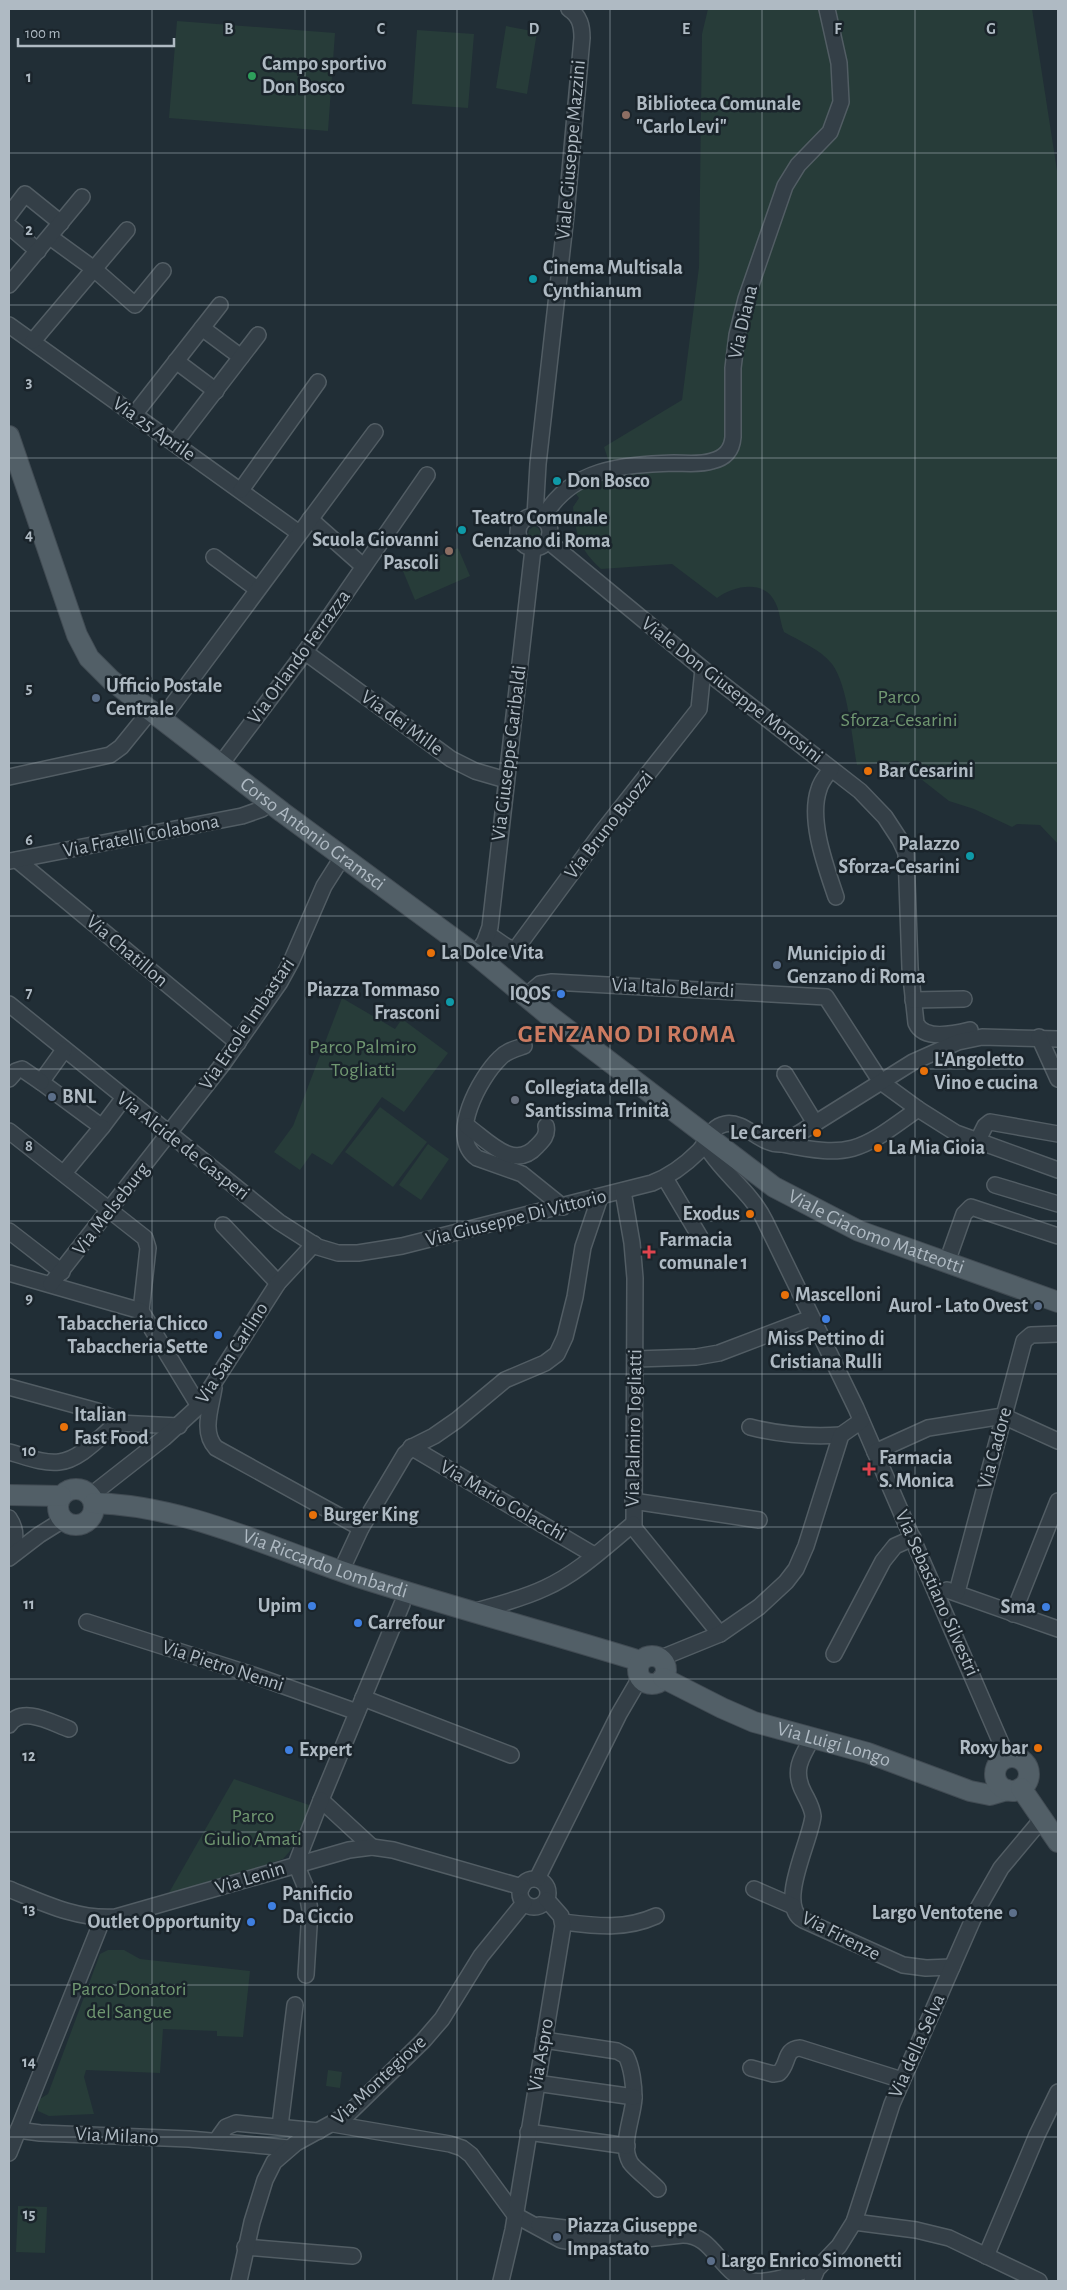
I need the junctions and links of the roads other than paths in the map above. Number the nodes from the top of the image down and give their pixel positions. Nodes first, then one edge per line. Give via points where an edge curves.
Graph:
1 (569, 9) edge
2 (828, 9) edge
3 (82, 197) dead end
4 (9, 215) edge
5 (61, 223) junction
6 (9, 226) edge
7 (127, 230) dead end
8 (50, 237) junction
9 (38, 251) junction
10 (94, 269) junction
11 (163, 271) dead end
12 (9, 285) edge
13 (220, 305) dead end
14 (9, 325) edge
15 (202, 328) junction
16 (258, 335) dead end
17 (33, 341) junction
18 (241, 357) junction
19 (176, 361) junction
20 (318, 382) dead end
21 (216, 391) junction
22 (134, 415) junction
23 (376, 432) dead end
24 (9, 436) edge
25 (175, 443) junction
26 (427, 475) dead end
27 (241, 490) junction
28 (539, 517) junction
29 (310, 519) junction
30 (299, 533) junction
31 (548, 541) junction
32 (533, 549) junction
33 (214, 557) dead end
34 (364, 566) junction
35 (257, 589) junction
36 (305, 652) junction
37 (703, 669) junction
38 (156, 715) junction
39 (221, 764) junction
40 (832, 769) junction
41 (9, 777) edge
42 (506, 780) junction
43 (269, 802) junction
44 (343, 856) junction
45 (13, 860) edge
46 (836, 897) dead end
47 (488, 934) junction
48 (476, 955) junction
49 (526, 996) junction
50 (964, 999) dead end
51 (913, 1000) junction
52 (9, 1004) edge
53 (987, 1034) junction
54 (1039, 1038) junction
55 (1058, 1039) edge
56 (238, 1043) junction
57 (524, 1046) dead end
58 (64, 1050) junction
59 (785, 1074) dead end
60 (1058, 1079) edge
61 (9, 1080) edge
62 (41, 1082) junction
63 (880, 1082) junction
64 (123, 1099) junction
65 (918, 1109) junction
66 (814, 1123) junction
67 (466, 1126) junction
68 (546, 1126) dead end
69 (102, 1127) junction
70 (9, 1131) edge
71 (170, 1133) junction
72 (1058, 1134) edge
73 (707, 1140) junction
74 (977, 1142) junction
75 (782, 1144) junction
76 (1058, 1170) edge
77 (64, 1173) junction
78 (665, 1178) junction
79 (995, 1185) dead end
80 (623, 1191) junction
81 (600, 1197) junction
82 (1058, 1204) edge
83 (563, 1207) junction
84 (111, 1210) junction
85 (223, 1225) dead end
86 (9, 1231) edge
87 (1058, 1236) edge
88 (700, 1237) dead end
89 (314, 1244) junction
90 (946, 1262) junction
91 (62, 1272) junction
92 (9, 1273) edge
93 (278, 1283) junction
94 (51, 1284) junction
95 (1058, 1302) edge
96 (141, 1312) junction
97 (811, 1318) junction
98 (1058, 1334) edge
99 (636, 1359) junction
100 (214, 1384) junction
101 (9, 1388) edge
102 (199, 1406) junction
103 (1003, 1416) junction
104 (861, 1421) junction
105 (117, 1423) junction
106 (179, 1426) junction
107 (750, 1427) dead end
108 (840, 1435) junction
109 (1058, 1441) edge
110 (412, 1448) junction
111 (9, 1452) edge
112 (875, 1452) junction
113 (9, 1495) edge
114 (633, 1501) junction
115 (1058, 1501) edge
116 (92, 1505) junction
117 (9, 1507) edge
118 (61, 1510) junction
119 (9, 1518) edge
120 (758, 1520) dead end
121 (633, 1524) junction
122 (361, 1528) junction
123 (913, 1538) junction
124 (594, 1555) junction
125 (9, 1558) edge
126 (341, 1571) junction
127 (935, 1590) junction
128 (956, 1592) junction
129 (402, 1604) junction
130 (471, 1612) junction
131 (1013, 1614) junction
132 (87, 1622) dead end
133 (1058, 1629) edge
134 (720, 1634) junction
135 (834, 1654) dead end
136 (663, 1668) junction
137 (639, 1670) junction
138 (363, 1698) junction
139 (357, 1712) junction
140 (9, 1725) edge
141 (69, 1729) dead end
142 (813, 1737) junction
143 (511, 1755) dead end
144 (1007, 1757) junction
145 (1009, 1787) junction
146 (322, 1800) junction
147 (1042, 1819) junction
148 (1058, 1842) edge
149 (372, 1847) junction
150 (296, 1864) junction
151 (537, 1879) junction
152 (522, 1887) junction
153 (754, 1889) dead end
154 (9, 1890) edge
155 (547, 1900) junction
156 (524, 1903) junction
157 (793, 1906) junction
158 (656, 1916) dead end
159 (103, 1918) junction
160 (563, 1922) junction
161 (952, 1967) junction
162 (306, 1975) dead end
163 (295, 2005) dead end
164 (544, 2040) junction
165 (751, 2068) dead end
166 (902, 2080) junction
167 (536, 2082) junction
168 (1058, 2092) edge
169 (634, 2097) junction
170 (1058, 2118) edge
171 (16, 2120) edge
172 (333, 2124) junction
173 (1042, 2124) junction
174 (280, 2126) junction
175 (319, 2132) junction
176 (528, 2132) junction
177 (216, 2141) junction
178 (627, 2146) junction
179 (289, 2148) junction
180 (9, 2153) edge
181 (658, 2188) dead end
182 (515, 2216) junction
183 (854, 2222) junction
184 (245, 2247) junction
185 (353, 2256) dead end
186 (986, 2256) junction
187 (820, 2266) junction
188 (239, 2281) edge
189 (501, 2281) edge
190 (812, 2281) edge
191 (1039, 2281) edge

1 - 28 street, Viale Giuseppe Mazzini via 581,23 582,38 538,464
2 - 28 street, Via Diana via 839,63 841,102 830,132 801,162 785,186 746,299 733,368 733,437 730,450 711,462 640,465 592,475 565,489
3 - 5 street
4 - 5 street via 26,194
5 - 8 street
6 - 9 street
7 - 10 street
8 - 9 street
8 - 10 street
9 - 12 street
10 - 11 street via 135,306
10 - 17 street
13 - 15 street
14 - 17 street, Via 25 Aprile
15 - 18 street
15 - 19 street
16 - 18 street
17 - 22 street, Via 25 Aprile
18 - 21 street
19 - 21 street
19 - 22 street
20 - 27 street
21 - 25 street
22 - 25 street, Via 25 Aprile
23 - 29 street
24 - 38 main road, Corso Antonio Gramsci via 80,643 102,672
25 - 27 street, Via 25 Aprile
26 - 34 street, Via Orlando Ferrazza
27 - 30 street, Via 25 Aprile
28 - 31 street via 551,530
28 - 32 street via 522,521 518,532 522,544
29 - 30 street
29 - 34 street
30 - 35 street
31 - 32 street
31 - 37 street, Viale Don Giuseppe Morosini
32 - 42 street, Via Giuseppe Garibaldi
33 - 35 street
34 - 36 street, Via Orlando Ferrazza
35 - 38 street
36 - 39 street, Via Orlando Ferrazza
36 - 42 street, Via dei Mille via 451,759 475,771
37 - 40 street, Viale Don Giuseppe Morosini
37 - 47 street, Via Bruno Buozzi via 699,709 518,946 509,948
38 - 39 main road, Corso Antonio Gramsci
38 - 41 street via 110,755
39 - 43 main road, Corso Antonio Gramsci
40 - 46 street via 820,785 816,808 822,850
40 - 51 street, Viale Don Giuseppe Morosini via 875,806 896,832 906,857
42 - 47 street, Via Giuseppe Garibaldi
43 - 44 main road, Corso Antonio Gramsci
43 - 45 street, Via Fratelli Colabona via 262,809 242,816
44 - 48 main road, Corso Antonio Gramsci
44 - 56 street, Via Ercole Imbastari via 324,886 288,969
45 - 56 street, Via Chatillon
47 - 48 street, Via Giuseppe Garibaldi
48 - 49 main road, Corso Antonio Gramsci
49 - 63 street, Via Italo Belardi via 540,984 552,982 826,997
49 - 73 main road, Viale Giacomo Matteotti
50 - 51 street
51 - 53 street via 920,1031 927,1034 974,1030
52 - 58 street, Via Alcide de Gasperi
53 - 54 street
53 - 63 street via 952,1044
54 - 55 street
54 - 60 street
56 - 71 street, Via Ercole Imbastari
57 - 67 street via 500,1057 471,1102
58 - 62 street
58 - 64 street, Via Alcide de Gasperi
59 - 66 street
61 - 62 street via 22,1068
62 - 69 street
63 - 65 street
63 - 66 street
64 - 69 street
64 - 71 street, Via Alcide de Gasperi
65 - 74 street
65 - 75 street via 873,1141 854,1149 818,1151
66 - 75 street
67 - 68 street via 504,1153 517,1157 533,1151 545,1137
67 - 83 street via 468,1146 474,1155 522,1174
69 - 77 street
70 - 77 street
71 - 84 street, Via Melseburg
71 - 89 street, Via Alcide de Gasperi via 272,1217
72 - 74 street via 990,1122
73 - 75 street, Via Giuseppe Di Vittorio via 715,1129 726,1124 768,1142
73 - 78 street, Via Giuseppe Di Vittorio via 686,1163
73 - 90 main road, Viale Giacomo Matteotti via 791,1197 859,1231
73 - 97 street, Via Sebastiano Silvestri via 716,1161 759,1209
74 - 76 street
77 - 84 street
78 - 80 street, Via Giuseppe Di Vittorio
78 - 88 street
79 - 82 street
80 - 81 street, Via Giuseppe Di Vittorio
80 - 99 street, Via Palmiro Togliatti via 633,1254
81 - 83 street, Via Giuseppe Di Vittorio
81 - 110 street via 585,1241 565,1337 558,1354 509,1378 451,1425
83 - 89 street, Via Giuseppe Di Vittorio via 380,1250 338,1253
84 - 91 street, Via Melseburg
84 - 96 street via 146,1240 148,1250
85 - 93 street, Via San Carlino
86 - 91 street
87 - 90 street via 971,1207 964,1214
89 - 93 street, Via San Carlino
90 - 95 main road, Viale Giacomo Matteotti
91 - 94 street, Via Melseburg
92 - 94 street
93 - 100 street, Via San Carlino
94 - 96 street
96 - 102 street
97 - 99 street via 713,1355
97 - 104 street, Via Sebastiano Silvestri
98 - 103 street, Via Cadore via 1034,1334 1025,1339
99 - 114 street, Via Palmiro Togliatti
100 - 102 street, Via San Carlino
100 - 122 street via 208,1431 216,1448
101 - 105 street via 97,1411
102 - 106 street, Via San Carlino
103 - 109 street
103 - 112 street via 928,1428
103 - 128 street, Via Cadore
104 - 108 street
104 - 112 street, Via Sebastiano Silvestri
105 - 106 street
105 - 111 street via 78,1455 67,1460 49,1462
106 - 116 street, Via San Carlino
107 - 108 street via 781,1434
108 - 134 street via 809,1538 796,1569 766,1601
110 - 122 street via 399,1461
110 - 124 street, Via Mario Colacchi
112 - 123 street, Via Sebastiano Silvestri
113 - 118 main road
114 - 120 street
114 - 121 street, Via Palmiro Togliatti
115 - 131 street
116 - 118 main road via 84,1523 79,1525 73,1525
116 - 118 main road via 86,1492 76,1489 65,1492
116 - 126 main road, Via Riccardo Lombardi via 154,1510 203,1522
116 - 129 main road, Via Riccardo Lombardi via 250,1549
117 - 118 main road
118 - 125 street via 38,1535
119 - 125 street via 16,1537
121 - 124 street
121 - 134 street, Via Palmiro Togliatti via 637,1535
122 - 126 street
123 - 127 street, Via Sebastiano Silvestri
123 - 135 street via 895,1546 883,1561
124 - 130 street via 546,1588
126 - 130 main road, Via Riccardo Lombardi
127 - 128 street
127 - 144 street, Via Sebastiano Silvestri
128 - 131 street
129 - 137 main road, Via Riccardo Lombardi
129 - 138 street
130 - 137 main road, Via Riccardo Lombardi
131 - 133 street
132 - 139 street, Via Pietro Nenni via 253,1674
134 - 136 street
136 - 137 main road via 648,1656
136 - 142 main road, Via Luigi Longo via 739,1716
136 - 145 main road, Via Luigi Longo via 756,1712 849,1738 967,1778
137 - 151 street
138 - 139 street
138 - 143 street
139 - 146 street
140 - 141 street via 26,1715
142 - 145 main road, Via Luigi Longo via 896,1762 970,1791 990,1795
142 - 157 street, Via Firenze via 798,1768 798,1780 813,1816 794,1886
144 - 145 main road via 996,1768 996,1778
144 - 145 main road via 1018,1758 1029,1769 1028,1780
145 - 147 main road
146 - 149 street
146 - 150 street
147 - 148 main road
147 - 161 street, Via della Selva via 995,1877
149 - 150 street, Via Lenin
149 - 152 street, Via Lenin via 394,1850
150 - 159 street, Via Lenin via 126,1915
150 - 162 street via 310,1906
151 - 152 street
151 - 155 street via 547,1887
152 - 156 street via 520,1896
153 - 157 street
154 - 159 street, Via Lenin via 60,1910
155 - 156 street via 536,1907
155 - 160 street
156 - 172 street, Via Montegiove via 476,1964 429,2035 351,2112
157 - 161 street, Via Firenze via 797,1916 803,1920 896,1963 919,1968
158 - 160 street via 616,1927
159 - 171 street
160 - 164 street, Via Aspro
161 - 166 street, Via della Selva
163 - 174 street
164 - 167 street, Via Aspro
164 - 169 street via 624,2053 630,2066
165 - 166 street via 779,2073 789,2052 798,2048
166 - 183 street, Via della Selva
167 - 169 street
167 - 176 street, Via Aspro
168 - 173 street
169 - 178 street
170 - 173 street
171 - 177 street, Via Milano via 40,2133
171 - 180 street
172 - 175 street, Via Montegiove
172 - 182 street via 462,2148 472,2155
173 - 186 street
174 - 175 street
174 - 177 street via 230,2124
175 - 179 street, Via Montegiove
176 - 178 street
176 - 182 street, Via Aspro
177 - 179 street, Via Milano
178 - 181 street via 632,2165
179 - 184 street, Via Montegiove via 274,2162 268,2174
182 - 187 street via 561,2240 582,2245 686,2235 703,2240 730,2269 747,2280 772,2278
182 - 189 street, Via Aspro
183 - 186 street via 937,2235
183 - 187 street, Via della Selva via 839,2246
184 - 185 street
184 - 188 street, Via Montegiove
186 - 191 street
187 - 190 street, Via della Selva

